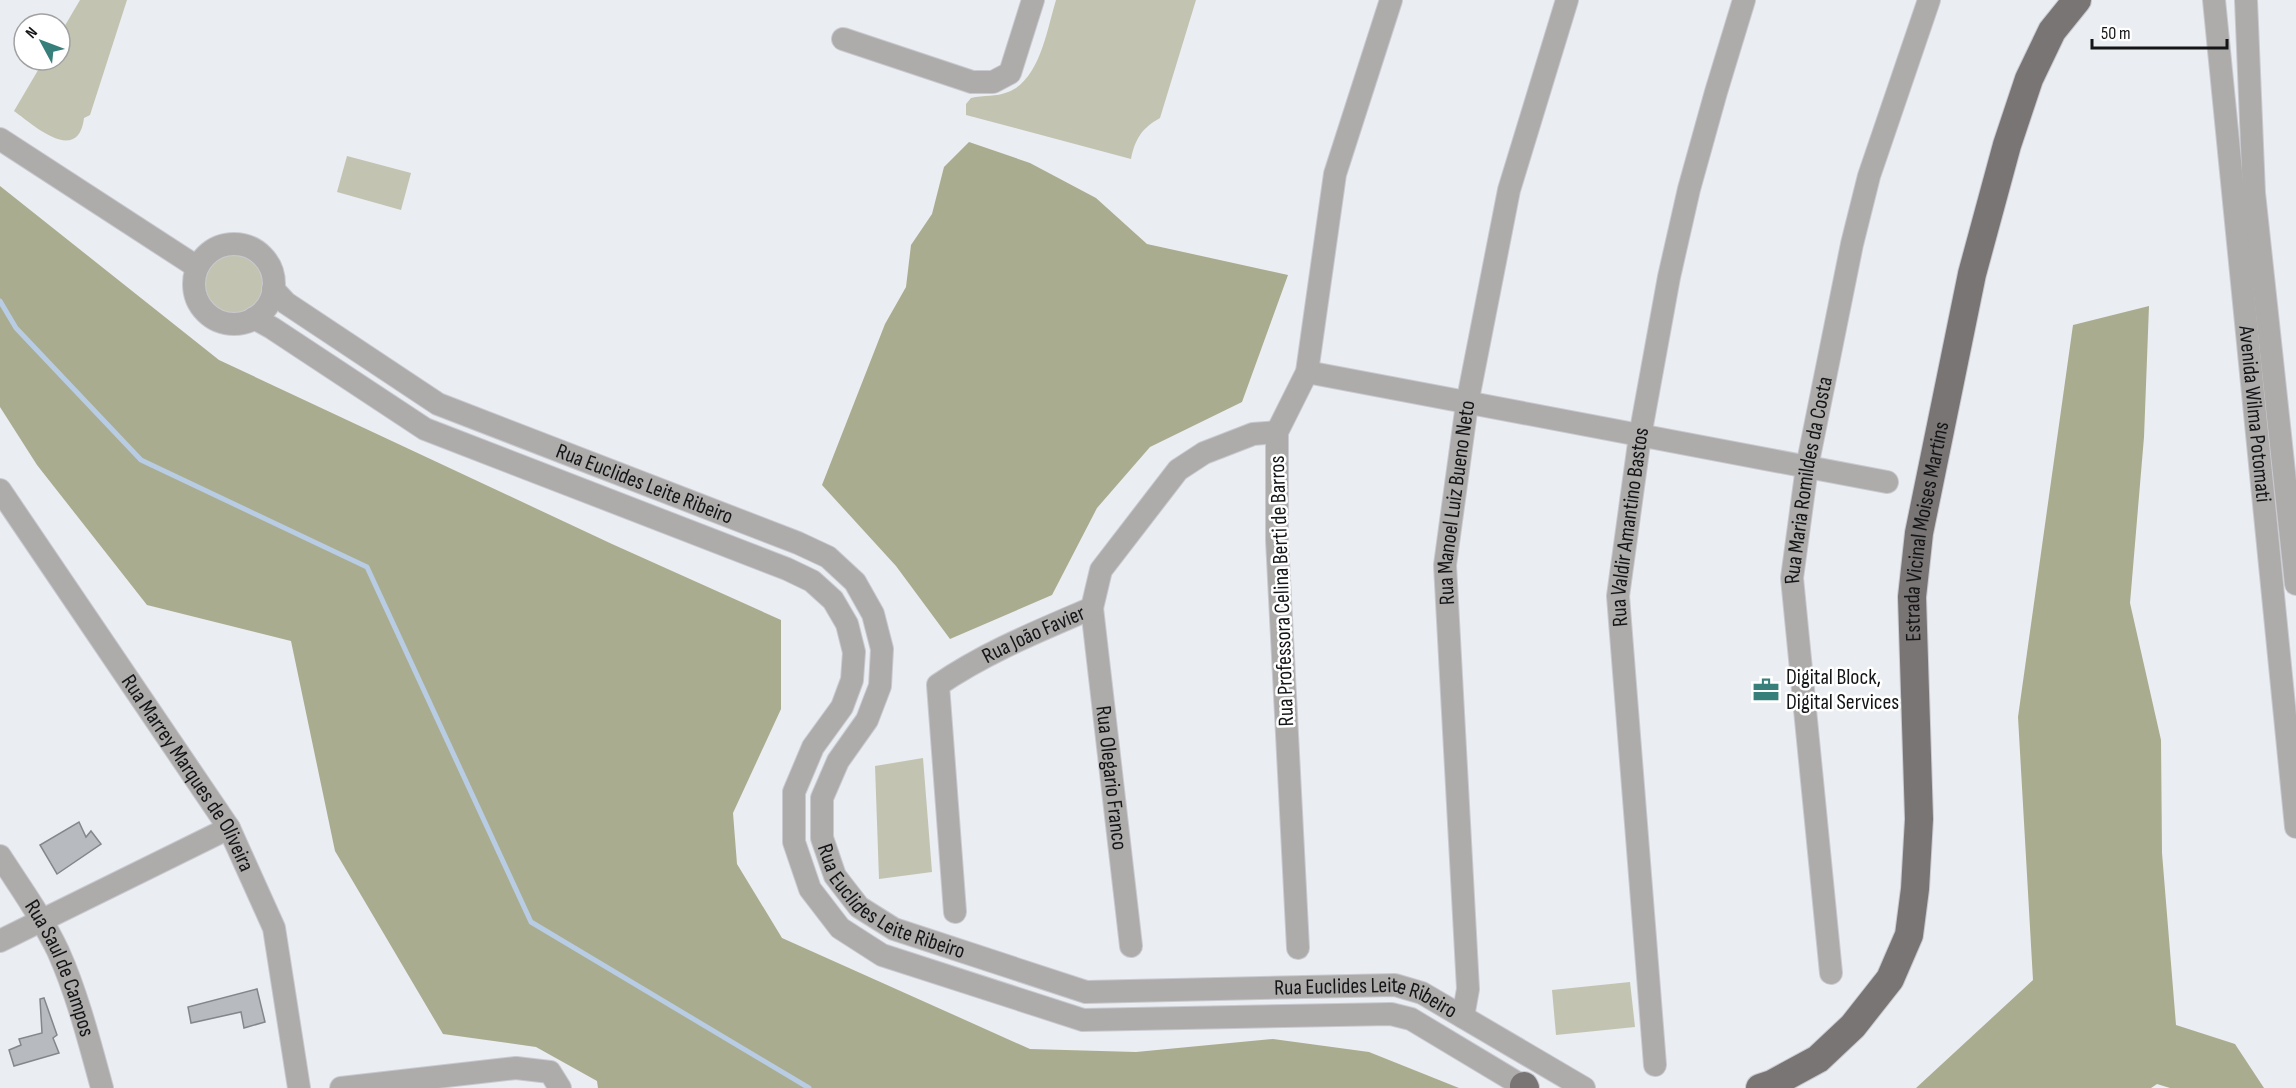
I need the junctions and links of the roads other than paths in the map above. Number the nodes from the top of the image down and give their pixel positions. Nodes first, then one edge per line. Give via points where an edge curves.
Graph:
1 (1033, 0) edge
2 (1391, 0) edge
3 (1567, 0) edge
4 (1744, 0) edge
5 (1929, 0) edge
6 (2056, 0) edge
7 (2077, 0) edge
8 (2214, 0) edge
9 (2246, 0) edge
10 (2052, 31) junction
11 (843, 39) dead end
12 (0, 139) edge
13 (197, 267) junction
14 (273, 289) junction
15 (254, 318) junction
16 (1307, 372) junction
17 (1467, 404) junction
18 (1277, 432) junction
19 (1640, 436) junction
20 (1807, 467) junction
21 (1887, 482) dead end
22 (0, 490) edge
23 (2296, 584) edge
24 (1092, 609) junction
25 (2296, 827) edge
26 (229, 828) junction
27 (0, 856) edge
28 (955, 912) dead end
29 (42, 920) junction
30 (0, 941) edge
31 (1131, 946) dead end
32 (1298, 948) dead end
33 (1831, 973) dead end
34 (1117, 991) junction
35 (1443, 1006) junction
36 (1463, 1017) junction
37 (1118, 1019) junction
38 (1430, 1030) junction
39 (1484, 1030) junction
40 (1469, 1054) junction
41 (1655, 1065) dead end
42 (555, 1080) edge
43 (1525, 1087) edge
44 (102, 1088) edge
45 (299, 1088) edge
46 (341, 1088) edge
47 (1584, 1088) edge
48 (1760, 1088) edge

1 - 11 street via 1010,73 993,82 972,82
2 - 16 street, Rua Professora Celina Berti de Barros via 1335,174
3 - 17 street, Rua Manoel Luiz Bueno Neto via 1509,190
4 - 19 street, Rua Valdir Amantino Bastos via 1689,189
5 - 20 street, Rua Maria Romildes da Costa via 1869,176
6 - 10 main road
7 - 10 main road
8 - 25 street, Avenida Wilma Potomati
9 - 23 street, Avenida Wilma Potomati via 2254,193
10 - 48 main road, Estrada Vicinal Moises Martins via 2028,80 1972,274 1919,533 1912,597 1919,819 1916,889 1909,935 1890,979 1853,1026 1818,1059
12 - 13 street
13 - 14 street via 220,246 235,243 251,247 271,267
13 - 15 street via 193,280 195,295 212,318 240,324
14 - 15 street via 265,309
14 - 34 street, Rua Euclides Leite Ribeiro via 286,303 438,404 828,557 855,582 873,614 882,649 880,686 867,720 838,761 822,798 822,838 835,876 859,907 894,929 1071,988 1086,992
15 - 37 street, Rua Euclides Leite Ribeiro via 425,429 812,581 833,600 847,624 854,652 852,680 842,707 813,747 794,792 794,842 810,889 840,928 882,955 1063,1015 1083,1020
16 - 17 street
16 - 18 street, Rua Professora Celina Berti de Barros
17 - 19 street
17 - 36 street, Rua Manoel Luiz Bueno Neto via 1445,565 1468,989
18 - 24 street, Rua João Favier via 1253,434 1204,453 1178,470 1101,570
18 - 32 street, Rua Professora Celina Berti de Barros via 1276,540
19 - 20 street
19 - 41 street, Rua Valdir Amantino Bastos via 1618,596
20 - 21 street
20 - 33 street, Rua Maria Romildes da Costa via 1792,578
22 - 26 street, Rua Marrey Marques de Oliveira
24 - 28 street, Rua João Favier via 1013,642 938,685
24 - 31 street, Rua Olegario Franco
26 - 29 street
26 - 45 street, Rua Marrey Marques de Oliveira via 274,928
27 - 29 street, Rua Saul de Campos
29 - 30 street
29 - 44 street, Rua Saul de Campos via 59,953
34 - 35 street, Rua Euclides Leite Ribeiro via 1395,985 1422,993
34 - 37 street
35 - 36 street, Rua Euclides Leite Ribeiro
35 - 38 street via 1432,1016
36 - 39 street, Rua Euclides Leite Ribeiro
37 - 38 street, Rua Euclides Leite Ribeiro via 1391,1014
38 - 40 street, Rua Euclides Leite Ribeiro
39 - 40 street via 1481,1044
39 - 47 street, Rua Euclides Leite Ribeiro
40 - 43 street, Rua Euclides Leite Ribeiro
42 - 46 street via 516,1068

